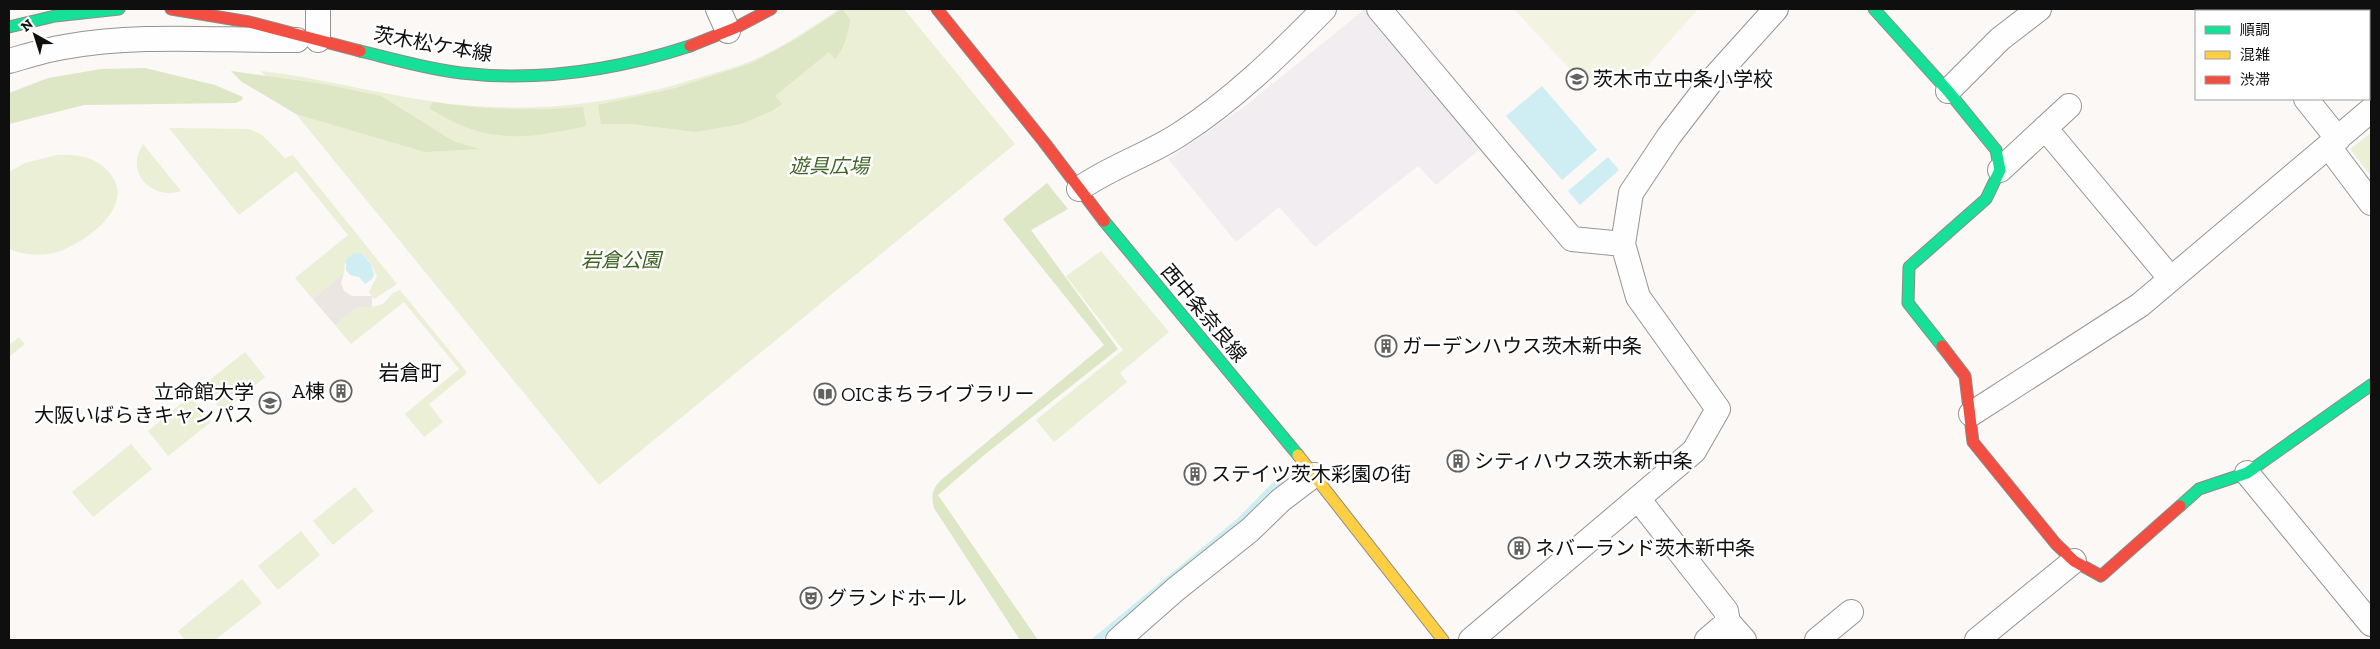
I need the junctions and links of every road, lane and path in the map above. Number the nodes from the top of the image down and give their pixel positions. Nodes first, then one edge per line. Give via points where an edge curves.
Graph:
1 (119, 9) edge
2 (171, 9) edge
3 (243, 9) edge
4 (318, 9) edge
5 (718, 9) edge
6 (771, 9) edge
7 (936, 9) edge
8 (1324, 9) edge
9 (1379, 9) edge
10 (1776, 9) edge
11 (1874, 9) edge
12 (2039, 9) edge
13 (9, 27) edge
14 (728, 31) junction
15 (318, 40) junction
16 (9, 61) edge
17 (1948, 92) junction
18 (2307, 100) edge
19 (2069, 106) dead end
20 (2371, 110) edge
21 (2046, 128) junction
22 (2334, 143) junction
23 (2000, 170) junction
24 (1079, 190) junction
25 (2371, 204) edge
26 (1622, 244) junction
27 (2171, 280) junction
28 (2371, 385) edge
29 (1971, 414) junction
30 (2247, 473) junction
31 (1314, 475) junction
32 (1639, 500) junction
33 (2074, 561) junction
34 (1851, 612) dead end
35 (1728, 622) junction
36 (2371, 624) edge
37 (1118, 640) edge
38 (1443, 640) edge
39 (1471, 640) edge
40 (1707, 640) edge
41 (1744, 640) edge
42 (1817, 640) edge
43 (1976, 640) edge

1 - 13 street via 56,16
2 - 15 street, 茨木松ケ本線 via 225,16
3 - 15 street via 276,16
4 - 15 street
5 - 14 street
6 - 14 street, 茨木松ケ本線
7 - 24 street, 西中条奈良線
8 - 24 street via 1258,73 1201,120 1156,149
9 - 26 street via 1572,239
10 - 26 street via 1712,80 1668,136 1631,194
11 - 17 street
12 - 17 street via 2000,39
14 - 15 street, 茨木松ケ本線 via 642,61 540,76 461,72
15 - 16 street via 165,39 90,43
17 - 23 street via 1996,150
18 - 22 street
19 - 21 street
20 - 22 street
21 - 23 street
21 - 27 street
22 - 25 street
22 - 27 street
23 - 29 street via 1986,199 1909,267 1908,303 1965,376
24 - 31 street, 西中条奈良線
26 - 32 street via 1638,297 1718,408 1694,451
27 - 29 street via 2140,305
28 - 30 street
29 - 33 street via 1973,442 2043,530
30 - 33 street via 2199,489 2101,576
30 - 36 street
31 - 37 street
31 - 38 street, 西中条奈良線
32 - 35 street via 1726,611
32 - 39 street
33 - 43 street
34 - 42 street
35 - 40 street
35 - 41 street

